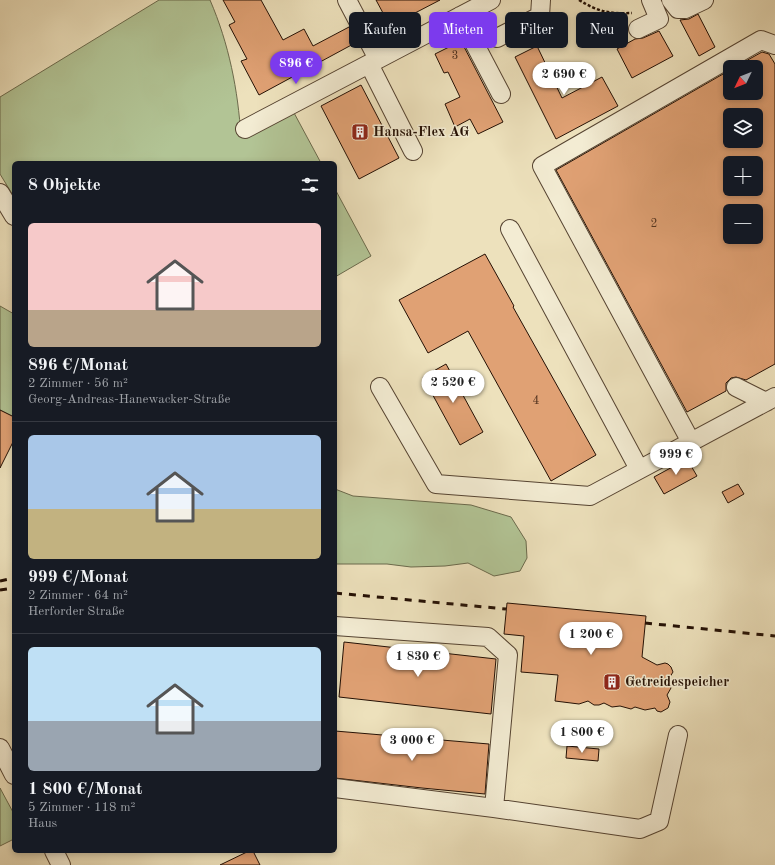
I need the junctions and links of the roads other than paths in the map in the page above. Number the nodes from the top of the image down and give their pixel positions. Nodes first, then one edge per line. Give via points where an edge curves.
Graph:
1 (347, 0) edge
2 (491, 0) edge
3 (541, 0) edge
4 (671, 0) edge
5 (704, 0) edge
6 (652, 4) edge
7 (468, 12) edge
8 (638, 29) dead end
9 (429, 33) edge
10 (497, 38) dead end
11 (775, 45) edge
12 (477, 48) edge
13 (374, 62) junction
14 (502, 94) dead end
15 (245, 129) dead end
16 (413, 151) dead end
17 (0, 193) edge
18 (12, 213) edge
19 (510, 229) dead end
20 (380, 387) dead end
21 (736, 387) dead end
22 (771, 400) edge
23 (691, 442) junction
24 (639, 469) junction
25 (337, 626) edge
26 (678, 735) dead end
27 (0, 748) edge
28 (12, 770) edge
29 (337, 788) edge
30 (494, 808) junction
31 (55, 853) edge
32 (61, 865) edge

1 - 13 street
2 - 7 street
3 - 10 street via 540,16
4 - 5 street via 678,9 685,9
6 - 8 street via 659,19
9 - 13 street
11 - 23 street via 761,40 542,166
12 - 14 street
13 - 15 street
13 - 16 street
17 - 18 street
19 - 24 street
20 - 24 street via 436,484 590,496
21 - 22 street
22 - 23 street
23 - 24 street
25 - 30 street via 488,637 508,654
26 - 30 street via 659,821 640,829
27 - 28 street
29 - 30 street
31 - 32 street

